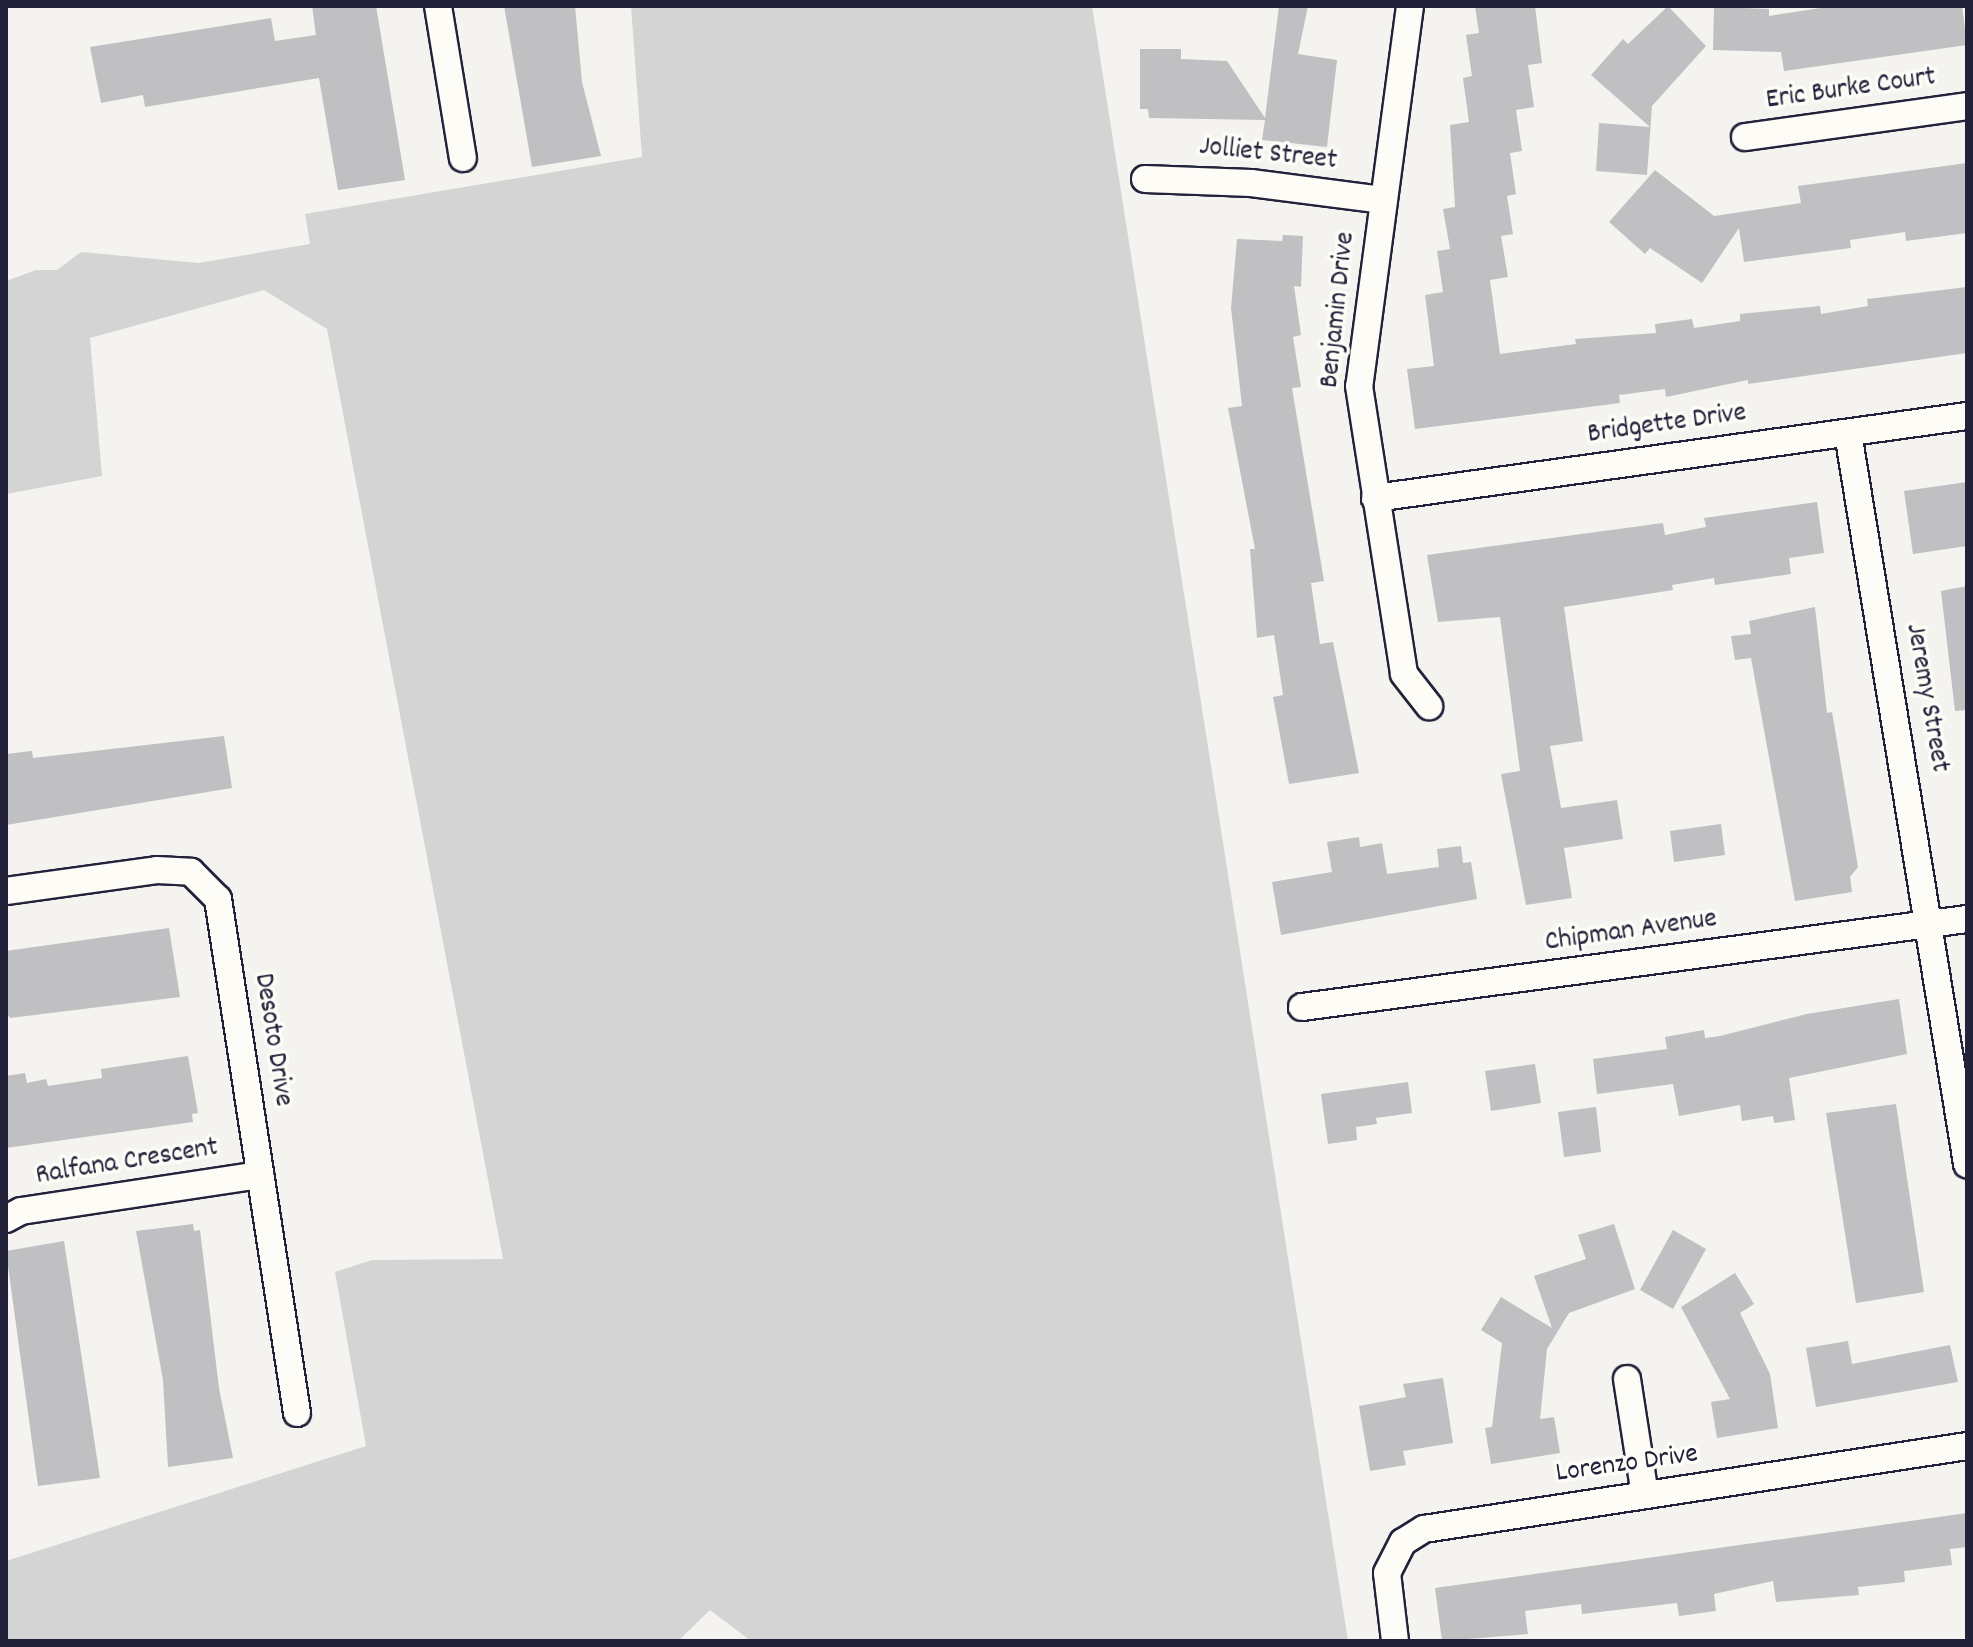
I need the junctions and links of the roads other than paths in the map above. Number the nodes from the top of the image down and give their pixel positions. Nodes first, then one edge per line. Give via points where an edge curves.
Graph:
1 (438, 6) edge
2 (1410, 6) edge
3 (1967, 106) edge
4 (1745, 137) dead end
5 (463, 158) dead end
6 (1145, 179) dead end
7 (1384, 200) junction
8 (1967, 416) edge
9 (1848, 433) junction
10 (1375, 498) junction
11 (1429, 706) dead end
12 (6, 891) edge
13 (1967, 919) edge
14 (1932, 924) junction
15 (1302, 1007) dead end
16 (1967, 1164) edge
17 (260, 1175) junction
18 (6, 1219) edge
19 (1627, 1379) dead end
20 (297, 1413) dead end
21 (1967, 1446) edge
22 (1645, 1495) junction
23 (1395, 1641) edge

1 - 5 street
2 - 7 street, Benjamin Drive
3 - 4 street, Eric Burke Court
6 - 7 street, Jolliet Street via 1251,183
7 - 10 street, Benjamin Drive via 1359,386
8 - 9 street, Bridgette Drive
9 - 10 street, Bridgette Drive
9 - 14 street, Jeremy Street
10 - 11 street, Benjamin Drive via 1404,674
12 - 17 street, Desoto Drive via 157,870 191,872 218,899
13 - 14 street, Chipman Avenue
14 - 15 street, Chipman Avenue
14 - 16 street, Jeremy Street
17 - 18 street, Ralfana Crescent via 21,1211
17 - 20 street, Desoto Drive
19 - 22 street
21 - 22 street, Lorenzo Drive
22 - 23 street, Lorenzo Drive via 1417,1532 1398,1549 1387,1573

